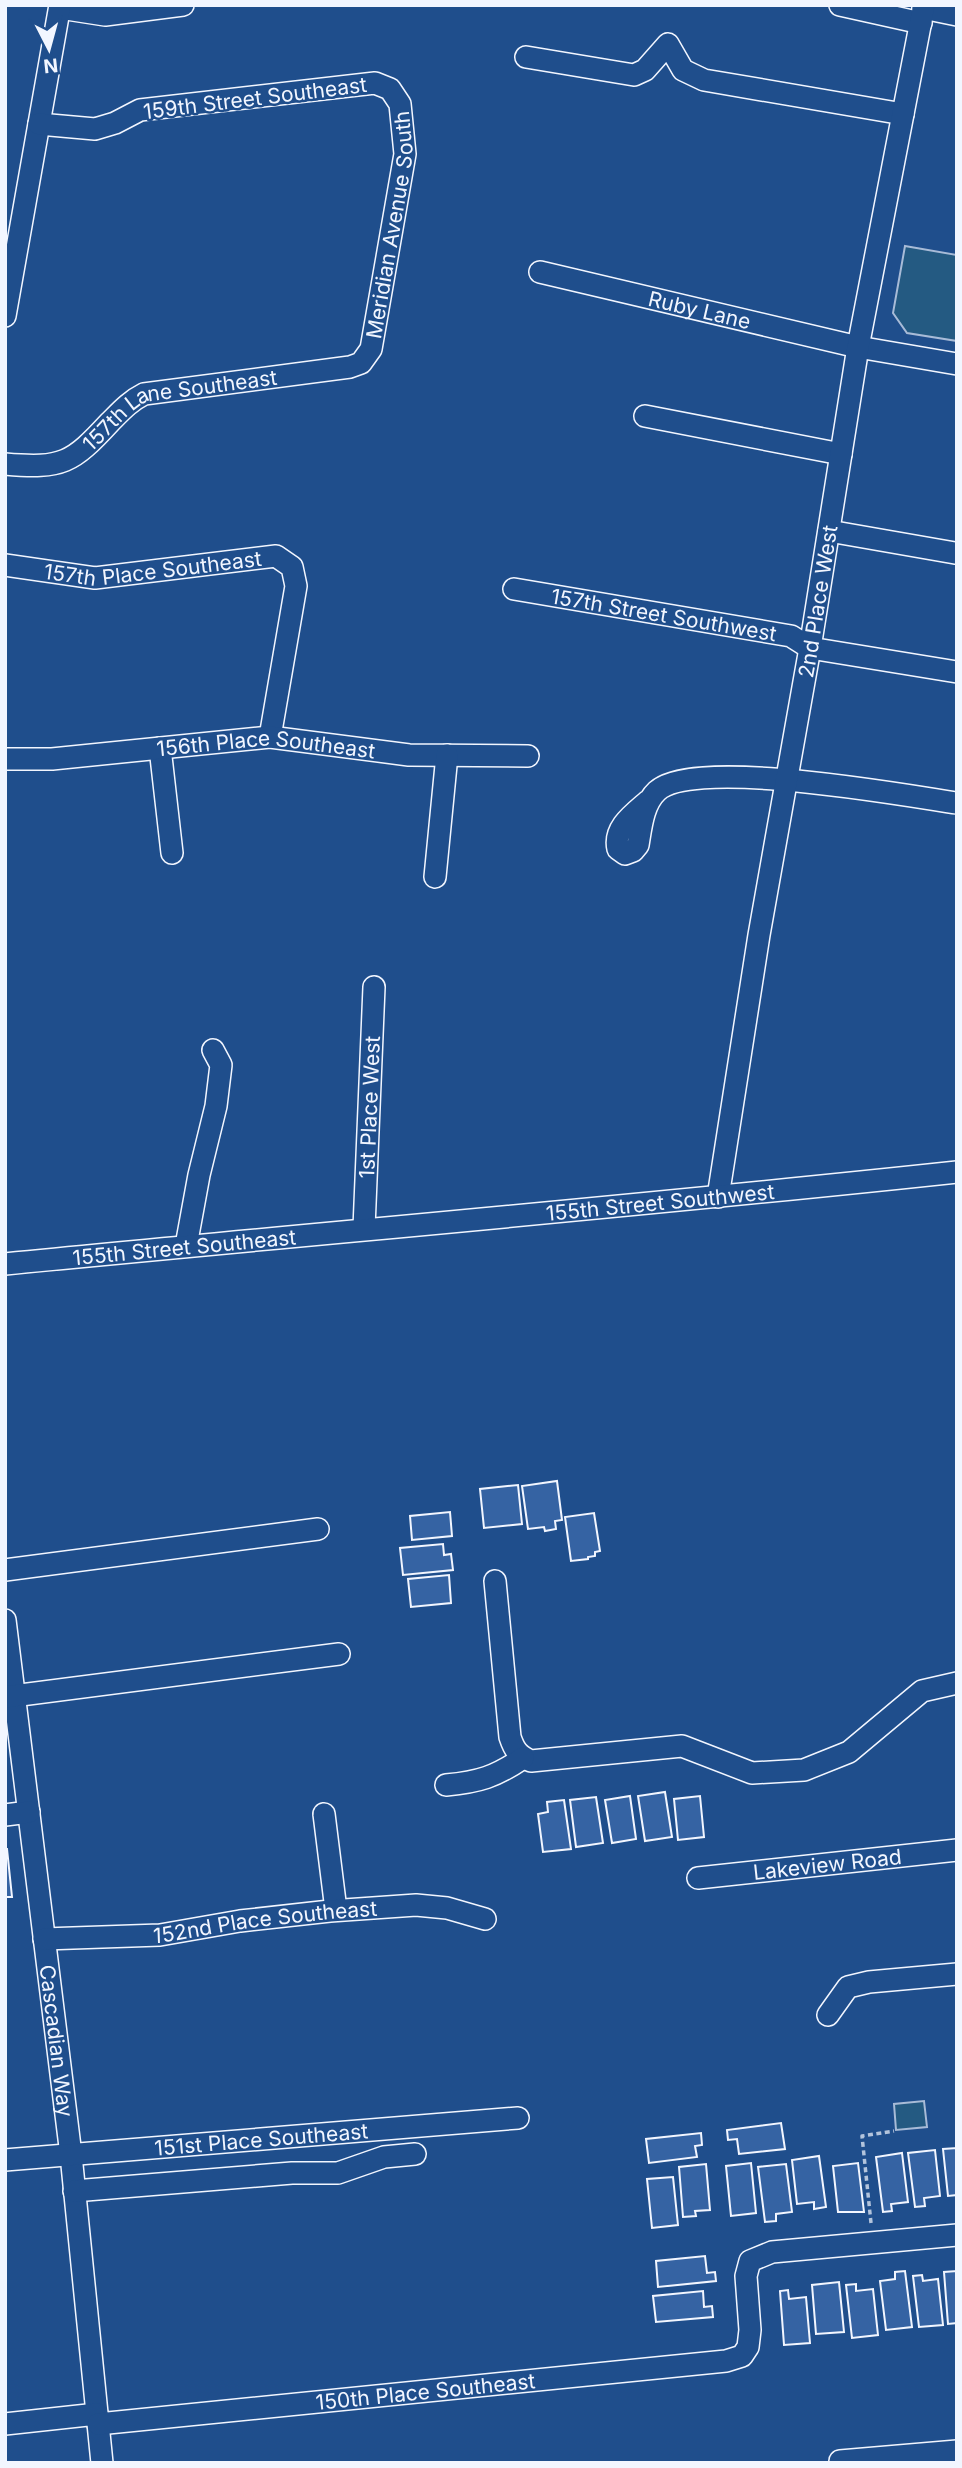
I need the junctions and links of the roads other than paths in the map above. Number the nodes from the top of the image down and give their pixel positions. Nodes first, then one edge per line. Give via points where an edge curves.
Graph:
1 (183, 5) edge
2 (840, 5) edge
3 (60, 6) edge
4 (923, 12) edge
5 (957, 15) edge
6 (526, 57) dead end
7 (390, 89) joint
8 (903, 114) junction
9 (39, 124) junction
10 (540, 272) dead end
11 (5, 316) edge
12 (858, 347) junction
13 (361, 363) joint
14 (957, 364) edge
15 (645, 416) dead end
16 (841, 454) junction
17 (5, 464) edge
18 (829, 531) junction
19 (955, 553) dead end
20 (5, 565) edge
21 (514, 589) dead end
22 (810, 648) junction
23 (957, 672) edge
24 (270, 737) junction
25 (160, 748) junction
26 (447, 755) junction
27 (528, 756) dead end
28 (5, 759) edge
29 (786, 779) junction
30 (648, 801) dead end
31 (957, 803) edge
32 (172, 853) dead end
33 (435, 877) dead end
34 (374, 987) dead end
35 (213, 1050) dead end
36 (957, 1171) edge
37 (718, 1198) junction
38 (364, 1228) junction
39 (186, 1246) junction
40 (5, 1264) edge
41 (318, 1529) dead end
42 (5, 1570) edge
43 (495, 1581) dead end
44 (5, 1620) edge
45 (339, 1654) dead end
46 (957, 1683) edge
47 (10, 1697) edge
48 (523, 1758) junction
49 (15, 1778) edge
50 (446, 1785) dead end
51 (29, 1812) junction
52 (324, 1814) dead end
53 (5, 1815) edge
54 (957, 1850) edge
55 (698, 1878) dead end
56 (336, 1910) junction
57 (485, 1919) dead end
58 (44, 1939) junction
59 (957, 1974) edge
60 (828, 2015) dead end
61 (518, 2118) dead end
62 (415, 2154) dead end
63 (71, 2155) junction
64 (5, 2160) edge
65 (74, 2191) junction
66 (957, 2235) edge
67 (97, 2419) junction
68 (5, 2424) edge
69 (957, 2451) edge
70 (840, 2461) edge
71 (102, 2463) edge

1 - 3 street via 105,15
2 - 4 street
3 - 9 street
4 - 5 street
4 - 8 street, 2nd Place West
6 - 8 street via 634,75 646,70 668,44 683,70 704,80
7 - 9 street, 159th Street Southeast via 367,83 140,110 95,129
7 - 13 street, Meridian Avenue South via 400,104 405,161 371,349
8 - 12 street, 2nd Place West
9 - 11 street
10 - 12 street, Ruby Lane
12 - 14 street, Ruby Lane
12 - 16 street, 2nd Place West
13 - 17 street, 157th Lane Southeast via 144,394 127,404 84,451 70,459
15 - 16 street
16 - 18 street, 2nd Place West
18 - 19 street
18 - 22 street, 2nd Place West
20 - 24 street, 157th Place Southeast via 95,578 276,556 292,567 296,586
21 - 22 street, 157th Street Southwest via 791,636
22 - 23 street, 157th Street Southwest
22 - 29 street, 2nd Place West
24 - 25 street, 156th Place Southeast
24 - 26 street, 156th Place Southeast via 409,755
25 - 28 street, 156th Place Southeast
25 - 32 street
26 - 27 street, 156th Place Southeast
26 - 33 street
29 - 30 street via 672,781
29 - 31 street
29 - 37 street, 2nd Place West
34 - 38 street, 1st Place West
35 - 39 street via 222,1065
36 - 37 street, 155th Street Southwest
37 - 38 street, 155th Street Southwest
38 - 39 street, 155th Street Southeast
39 - 40 street, 155th Street Southeast
41 - 42 street
43 - 48 street via 510,1737 513,1749
44 - 47 street, Cascadian Way
45 - 47 street
46 - 48 street via 922,1691 849,1752 804,1770 752,1773 682,1746
47 - 49 street, Cascadian Way
48 - 50 street via 493,1777
49 - 51 street, Cascadian Way
51 - 53 street
51 - 58 street, Cascadian Way
52 - 56 street
54 - 55 street, Lakeview Road
56 - 57 street, 152nd Place Southeast via 416,1905
56 - 58 street, 152nd Place Southeast via 160,1935
58 - 63 street, Cascadian Way
59 - 60 street via 848,1987
61 - 63 street, 151st Place Southeast
62 - 65 street via 384,2157 338,2173 292,2172
63 - 64 street, 151st Place Southeast
63 - 65 street, Cascadian Way
65 - 67 street, Cascadian Way
66 - 67 street, 150th Place Southeast via 772,2252 750,2261 746,2276 748,2347 742,2356 726,2361
67 - 68 street, 150th Place Southeast
67 - 71 street, Cascadian Way
69 - 70 street

